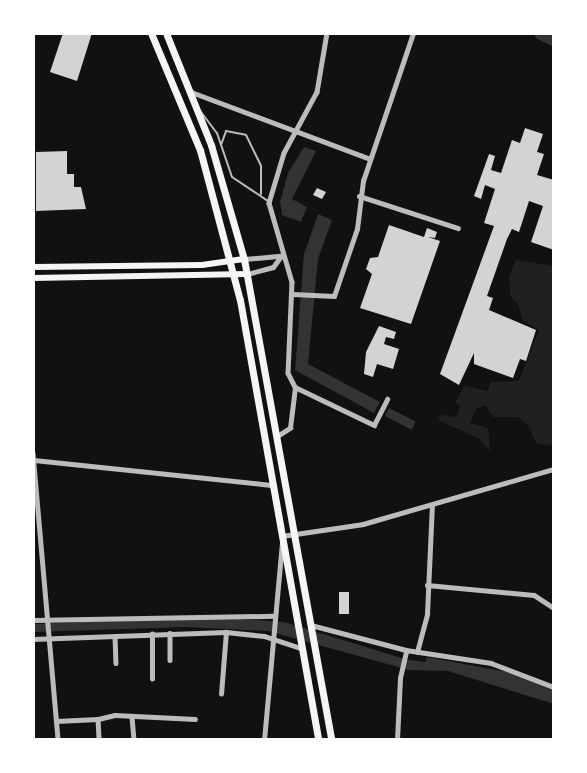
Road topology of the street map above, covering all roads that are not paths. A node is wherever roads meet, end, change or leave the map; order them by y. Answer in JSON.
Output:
{"nodes":[{"id":1,"x":166,"y":33,"type":"edge"},
{"id":2,"x":327,"y":33,"type":"edge"},
{"id":3,"x":413,"y":33,"type":"edge"},
{"id":4,"x":151,"y":34,"type":"edge"},
{"id":5,"x":191,"y":92,"type":"junction"},
{"id":6,"x":197,"y":109,"type":"junction"},
{"id":7,"x":294,"y":132,"type":"junction"},
{"id":8,"x":221,"y":146,"type":"junction"},
{"id":9,"x":370,"y":159,"type":"junction"},
{"id":10,"x":261,"y":194,"type":"junction"},
{"id":11,"x":359,"y":196,"type":"junction"},
{"id":12,"x":269,"y":203,"type":"junction"},
{"id":13,"x":457,"y":228,"type":"dead end"},
{"id":14,"x":281,"y":256,"type":"junction"},
{"id":15,"x":244,"y":259,"type":"junction"},
{"id":16,"x":229,"y":262,"type":"junction"},
{"id":17,"x":33,"y":267,"type":"edge"},
{"id":18,"x":247,"y":274,"type":"junction"},
{"id":19,"x":233,"y":275,"type":"junction"},
{"id":20,"x":33,"y":278,"type":"edge"},
{"id":21,"x":295,"y":295,"type":"junction"},
{"id":22,"x":295,"y":387,"type":"junction"},
{"id":23,"x":387,"y":399,"type":"dead end"},
{"id":24,"x":276,"y":437,"type":"junction"},
{"id":25,"x":33,"y":453,"type":"edge"},
{"id":26,"x":34,"y":460,"type":"edge"},
{"id":27,"x":554,"y":469,"type":"edge"},
{"id":28,"x":271,"y":485,"type":"junction"},
{"id":29,"x":432,"y":505,"type":"junction"},
{"id":30,"x":294,"y":535,"type":"junction"},
{"id":31,"x":282,"y":536,"type":"junction"},
{"id":32,"x":427,"y":585,"type":"junction"},
{"id":33,"x":554,"y":608,"type":"edge"},
{"id":34,"x":273,"y":617,"type":"junction"},
{"id":35,"x":33,"y":620,"type":"edge"},
{"id":36,"x":48,"y":621,"type":"junction"},
{"id":37,"x":311,"y":626,"type":"junction"},
{"id":38,"x":226,"y":632,"type":"junction"},
{"id":39,"x":170,"y":633,"type":"junction"},
{"id":40,"x":152,"y":634,"type":"junction"},
{"id":41,"x":115,"y":635,"type":"junction"},
{"id":42,"x":272,"y":636,"type":"junction"},
{"id":43,"x":49,"y":637,"type":"junction"},
{"id":44,"x":33,"y":639,"type":"edge"},
{"id":45,"x":302,"y":646,"type":"junction"},
{"id":46,"x":417,"y":652,"type":"junction"},
{"id":47,"x":405,"y":653,"type":"junction"},
{"id":48,"x":170,"y":660,"type":"dead end"},
{"id":49,"x":116,"y":663,"type":"dead end"},
{"id":50,"x":152,"y":679,"type":"dead end"},
{"id":51,"x":554,"y":687,"type":"edge"},
{"id":52,"x":221,"y":694,"type":"dead end"},
{"id":53,"x":132,"y":717,"type":"junction"},
{"id":54,"x":98,"y":719,"type":"junction"},
{"id":55,"x":195,"y":719,"type":"dead end"},
{"id":56,"x":57,"y":721,"type":"junction"},
{"id":57,"x":58,"y":740,"type":"edge"},
{"id":58,"x":99,"y":740,"type":"edge"},
{"id":59,"x":134,"y":740,"type":"edge"},
{"id":60,"x":264,"y":740,"type":"edge"},
{"id":61,"x":318,"y":740,"type":"edge"},
{"id":62,"x":331,"y":740,"type":"edge"},
{"id":63,"x":397,"y":740,"type":"edge"}],
"edges":[{"from":1,"to":5,"type":"highway"},
{"from":2,"to":7,"type":"street"},
{"from":3,"to":9,"type":"street"},
{"from":4,"to":16,"type":"highway"},
{"from":5,"to":6,"type":"highway"},
{"from":5,"to":7,"type":"street"},
{"from":6,"to":8,"type":"lane"},
{"from":6,"to":15,"type":"highway"},
{"from":7,"to":9,"type":"street"},
{"from":7,"to":12,"type":"street"},
{"from":8,"to":10,"type":"lane"},
{"from":8,"to":10,"type":"lane"},
{"from":9,"to":11,"type":"street"},
{"from":10,"to":12,"type":"lane"},
{"from":11,"to":13,"type":"street"},
{"from":11,"to":21,"type":"street"},
{"from":12,"to":14,"type":"street"},
{"from":14,"to":15,"type":"street"},
{"from":14,"to":18,"type":"street"},
{"from":14,"to":21,"type":"street"},
{"from":15,"to":16,"type":"main road"},
{"from":15,"to":18,"type":"highway"},
{"from":16,"to":17,"type":"main road"},
{"from":16,"to":19,"type":"highway"},
{"from":18,"to":19,"type":"main road"},
{"from":18,"to":24,"type":"highway"},
{"from":19,"to":20,"type":"main road"},
{"from":19,"to":28,"type":"highway"},
{"from":21,"to":22,"type":"street"},
{"from":22,"to":23,"type":"street"},
{"from":22,"to":24,"type":"street"},
{"from":24,"to":30,"type":"highway"},
{"from":25,"to":26,"type":"street"},
{"from":26,"to":28,"type":"street"},
{"from":26,"to":36,"type":"street"},
{"from":27,"to":29,"type":"street"},
{"from":28,"to":31,"type":"highway"},
{"from":29,"to":30,"type":"street"},
{"from":29,"to":32,"type":"street"},
{"from":30,"to":31,"type":"street"},
{"from":30,"to":37,"type":"highway"},
{"from":31,"to":34,"type":"street"},
{"from":31,"to":45,"type":"highway"},
{"from":32,"to":33,"type":"street"},
{"from":32,"to":46,"type":"street"},
{"from":34,"to":36,"type":"street"},
{"from":34,"to":42,"type":"street"},
{"from":35,"to":36,"type":"street"},
{"from":36,"to":43,"type":"street"},
{"from":37,"to":47,"type":"street"},
{"from":37,"to":62,"type":"highway"},
{"from":38,"to":39,"type":"street"},
{"from":38,"to":42,"type":"street"},
{"from":38,"to":52,"type":"street"},
{"from":39,"to":40,"type":"street"},
{"from":39,"to":48,"type":"street"},
{"from":40,"to":41,"type":"street"},
{"from":40,"to":50,"type":"street"},
{"from":41,"to":43,"type":"street"},
{"from":41,"to":49,"type":"street"},
{"from":42,"to":45,"type":"street"},
{"from":42,"to":60,"type":"street"},
{"from":43,"to":44,"type":"street"},
{"from":43,"to":56,"type":"street"},
{"from":45,"to":61,"type":"highway"},
{"from":46,"to":47,"type":"street"},
{"from":46,"to":51,"type":"street"},
{"from":47,"to":63,"type":"street"},
{"from":53,"to":54,"type":"street"},
{"from":53,"to":55,"type":"street"},
{"from":53,"to":59,"type":"street"},
{"from":54,"to":56,"type":"street"},
{"from":54,"to":58,"type":"street"},
{"from":56,"to":57,"type":"street"}]}
